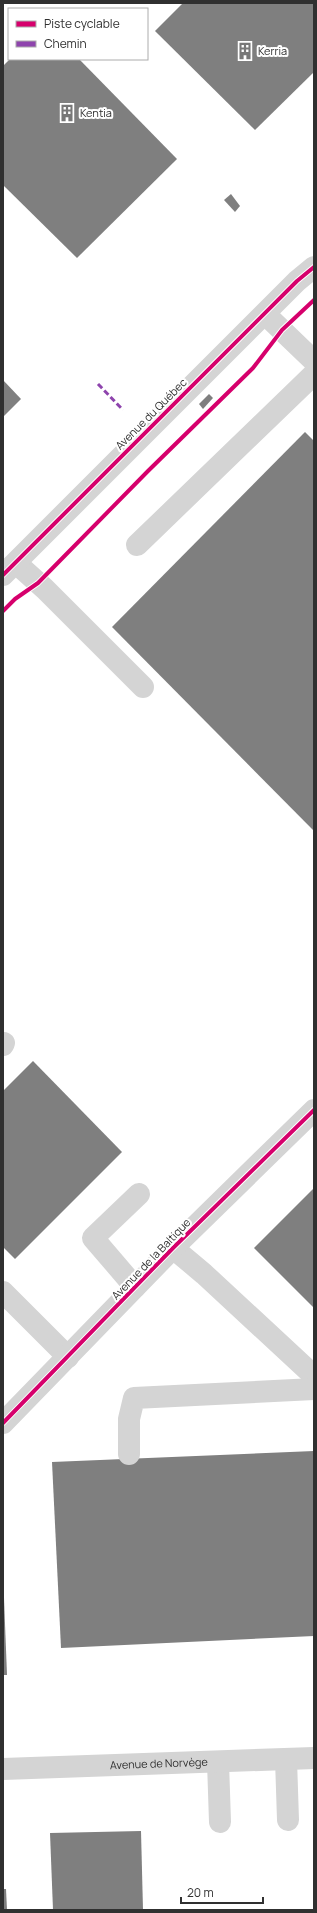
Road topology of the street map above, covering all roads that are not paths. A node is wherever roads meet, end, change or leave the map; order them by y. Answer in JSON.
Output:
{"nodes":[{"id":1,"x":314,"y":267,"type":"edge"},
{"id":2,"x":265,"y":314,"type":"junction"},
{"id":3,"x":314,"y":361,"type":"edge"},
{"id":4,"x":314,"y":374,"type":"edge"},
{"id":5,"x":137,"y":545,"type":"dead end"},
{"id":6,"x":9,"y":569,"type":"edge"},
{"id":7,"x":143,"y":687,"type":"dead end"},
{"id":8,"x":314,"y":1110,"type":"edge"},
{"id":9,"x":139,"y":1194,"type":"dead end"},
{"id":10,"x":173,"y":1248,"type":"junction"},
{"id":11,"x":135,"y":1287,"type":"junction"},
{"id":12,"x":3,"y":1292,"type":"edge"},
{"id":13,"x":68,"y":1357,"type":"junction"},
{"id":14,"x":314,"y":1376,"type":"edge"},
{"id":15,"x":314,"y":1389,"type":"edge"},
{"id":16,"x":3,"y":1422,"type":"edge"},
{"id":17,"x":129,"y":1454,"type":"dead end"},
{"id":18,"x":314,"y":1758,"type":"edge"},
{"id":19,"x":286,"y":1759,"type":"junction"},
{"id":20,"x":218,"y":1762,"type":"junction"},
{"id":21,"x":3,"y":1769,"type":"edge"},
{"id":22,"x":288,"y":1820,"type":"dead end"},
{"id":23,"x":220,"y":1822,"type":"dead end"}],
"edges":[{"from":1,"to":2,"type":"street","name":"Avenue du Québec"},
{"from":2,"to":3,"type":"street"},
{"from":2,"to":6,"type":"street","name":"Avenue du Québec"},
{"from":4,"to":5,"type":"street"},
{"from":6,"to":7,"type":"street"},
{"from":8,"to":10,"type":"street","name":"Avenue de la Baltique"},
{"from":9,"to":11,"type":"street"},
{"from":10,"to":11,"type":"street","name":"Avenue de la Baltique"},
{"from":10,"to":14,"type":"street"},
{"from":11,"to":13,"type":"street","name":"Avenue de la Baltique"},
{"from":12,"to":13,"type":"street"},
{"from":13,"to":16,"type":"street","name":"Avenue de la Baltique"},
{"from":15,"to":17,"type":"street"},
{"from":18,"to":19,"type":"street","name":"Avenue de Norvège"},
{"from":19,"to":20,"type":"street","name":"Avenue de Norvège"},
{"from":19,"to":22,"type":"street"},
{"from":20,"to":21,"type":"street","name":"Avenue de Norvège"},
{"from":20,"to":23,"type":"street"}]}
